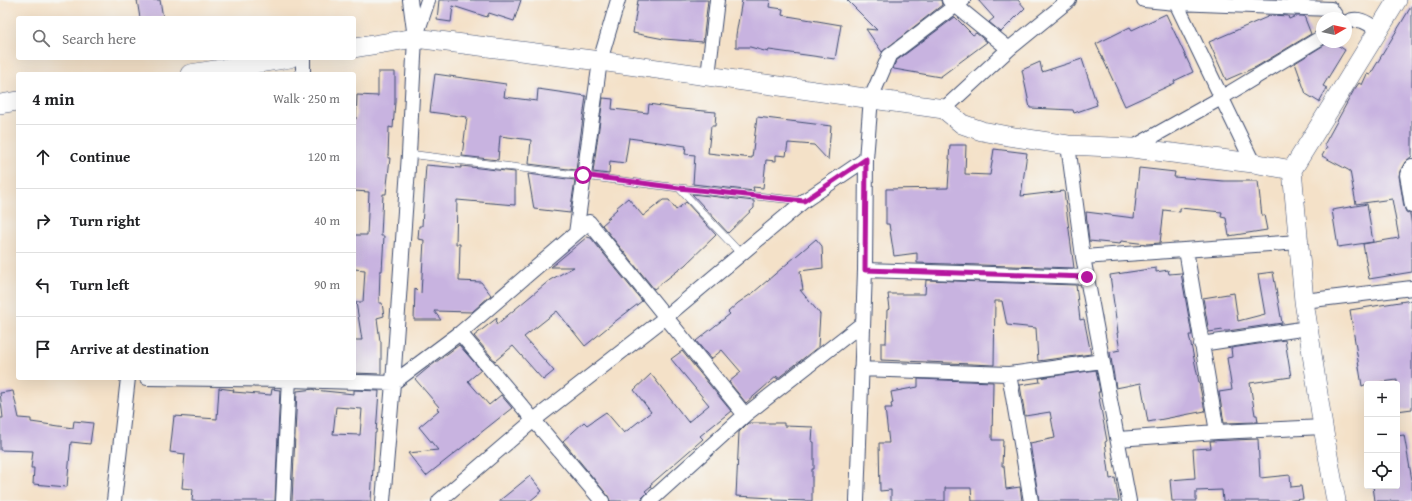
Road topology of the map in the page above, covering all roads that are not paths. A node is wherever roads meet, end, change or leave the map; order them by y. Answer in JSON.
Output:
{"nodes":[{"id":1,"x":410,"y":0,"type":"edge"},
{"id":2,"x":428,"y":0,"type":"edge"},
{"id":3,"x":618,"y":0,"type":"edge"},
{"id":4,"x":716,"y":0,"type":"edge"},
{"id":5,"x":1069,"y":0,"type":"edge"},
{"id":6,"x":1144,"y":0,"type":"edge"},
{"id":7,"x":1398,"y":0,"type":"edge"},
{"id":8,"x":956,"y":2,"type":"edge"},
{"id":9,"x":1176,"y":3,"type":"junction"},
{"id":10,"x":1333,"y":12,"type":"edge"},
{"id":11,"x":1352,"y":21,"type":"edge"},
{"id":12,"x":1379,"y":31,"type":"junction"},
{"id":13,"x":415,"y":38,"type":"junction"},
{"id":14,"x":1316,"y":41,"type":"edge"},
{"id":15,"x":356,"y":48,"type":"edge"},
{"id":16,"x":1009,"y":49,"type":"junction"},
{"id":17,"x":278,"y":60,"type":"edge"},
{"id":18,"x":303,"y":60,"type":"edge"},
{"id":19,"x":600,"y":61,"type":"junction"},
{"id":20,"x":202,"y":72,"type":"edge"},
{"id":21,"x":303,"y":72,"type":"edge"},
{"id":22,"x":708,"y":76,"type":"junction"},
{"id":23,"x":871,"y":98,"type":"junction"},
{"id":24,"x":1222,"y":98,"type":"junction"},
{"id":25,"x":16,"y":102,"type":"edge"},
{"id":26,"x":0,"y":104,"type":"edge"},
{"id":27,"x":944,"y":109,"type":"junction"},
{"id":28,"x":1068,"y":145,"type":"junction"},
{"id":29,"x":1132,"y":148,"type":"junction"},
{"id":30,"x":409,"y":154,"type":"junction"},
{"id":31,"x":866,"y":159,"type":"junction"},
{"id":32,"x":1253,"y":163,"type":"junction"},
{"id":33,"x":1412,"y":166,"type":"edge"},
{"id":34,"x":1292,"y":170,"type":"junction"},
{"id":35,"x":583,"y":175,"type":"junction"},
{"id":36,"x":679,"y":188,"type":"junction"},
{"id":37,"x":804,"y":201,"type":"junction"},
{"id":38,"x":1412,"y":206,"type":"edge"},
{"id":39,"x":576,"y":233,"type":"junction"},
{"id":40,"x":1299,"y":242,"type":"junction"},
{"id":41,"x":1186,"y":250,"type":"junction"},
{"id":42,"x":741,"y":254,"type":"junction"},
{"id":43,"x":1083,"y":257,"type":"junction"},
{"id":44,"x":865,"y":270,"type":"junction"},
{"id":45,"x":1087,"y":277,"type":"junction"},
{"id":46,"x":1412,"y":288,"type":"edge"},
{"id":47,"x":1304,"y":301,"type":"junction"},
{"id":48,"x":666,"y":317,"type":"junction"},
{"id":49,"x":863,"y":323,"type":"junction"},
{"id":50,"x":1308,"y":328,"type":"junction"},
{"id":51,"x":460,"y":333,"type":"junction"},
{"id":52,"x":1201,"y":344,"type":"junction"},
{"id":53,"x":1102,"y":361,"type":"junction"},
{"id":54,"x":861,"y":369,"type":"junction"},
{"id":55,"x":1009,"y":374,"type":"junction"},
{"id":56,"x":128,"y":380,"type":"edge"},
{"id":57,"x":289,"y":380,"type":"edge"},
{"id":58,"x":315,"y":380,"type":"edge"},
{"id":59,"x":393,"y":383,"type":"junction"},
{"id":60,"x":745,"y":415,"type":"junction"},
{"id":61,"x":534,"y":420,"type":"junction"},
{"id":62,"x":1323,"y":427,"type":"junction"},
{"id":63,"x":1217,"y":432,"type":"junction"},
{"id":64,"x":1118,"y":440,"type":"junction"},
{"id":65,"x":114,"y":501,"type":"edge"},
{"id":66,"x":283,"y":501,"type":"edge"},
{"id":67,"x":383,"y":501,"type":"edge"},
{"id":68,"x":439,"y":501,"type":"edge"},
{"id":69,"x":602,"y":501,"type":"edge"},
{"id":70,"x":650,"y":501,"type":"edge"},
{"id":71,"x":857,"y":501,"type":"edge"},
{"id":72,"x":1031,"y":501,"type":"edge"},
{"id":73,"x":1129,"y":501,"type":"edge"},
{"id":74,"x":1336,"y":501,"type":"edge"}],
"edges":[{"from":1,"to":13,"type":"street"},
{"from":2,"to":13,"type":"street"},
{"from":3,"to":19,"type":"street"},
{"from":4,"to":22,"type":"street"},
{"from":5,"to":16,"type":"street"},
{"from":6,"to":9,"type":"street"},
{"from":7,"to":12,"type":"street"},
{"from":8,"to":16,"type":"street"},
{"from":8,"to":23,"type":"street"},
{"from":9,"to":10,"type":"street"},
{"from":9,"to":24,"type":"street"},
{"from":11,"to":12,"type":"street"},
{"from":12,"to":34,"type":"street"},
{"from":13,"to":15,"type":"street"},
{"from":13,"to":19,"type":"street"},
{"from":13,"to":30,"type":"street"},
{"from":14,"to":24,"type":"street"},
{"from":16,"to":27,"type":"street"},
{"from":17,"to":20,"type":"street"},
{"from":18,"to":21,"type":"street"},
{"from":19,"to":22,"type":"street"},
{"from":19,"to":35,"type":"street"},
{"from":22,"to":23,"type":"street"},
{"from":23,"to":27,"type":"street"},
{"from":23,"to":31,"type":"street"},
{"from":24,"to":29,"type":"street"},
{"from":24,"to":32,"type":"street"},
{"from":25,"to":26,"type":"street"},
{"from":27,"to":28,"type":"street"},
{"from":28,"to":29,"type":"street"},
{"from":28,"to":43,"type":"street"},
{"from":29,"to":32,"type":"street"},
{"from":30,"to":35,"type":"lane"},
{"from":30,"to":59,"type":"street"},
{"from":31,"to":37,"type":"street"},
{"from":31,"to":44,"type":"street"},
{"from":32,"to":34,"type":"street"},
{"from":33,"to":38,"type":"street"},
{"from":34,"to":40,"type":"street"},
{"from":35,"to":36,"type":"lane"},
{"from":35,"to":39,"type":"street"},
{"from":36,"to":37,"type":"lane"},
{"from":36,"to":42,"type":"lane"},
{"from":37,"to":42,"type":"street"},
{"from":39,"to":48,"type":"street"},
{"from":39,"to":51,"type":"street"},
{"from":40,"to":41,"type":"street"},
{"from":40,"to":47,"type":"street"},
{"from":41,"to":43,"type":"street"},
{"from":41,"to":52,"type":"street"},
{"from":42,"to":48,"type":"street"},
{"from":43,"to":45,"type":"street"},
{"from":44,"to":45,"type":"street"},
{"from":44,"to":49,"type":"street"},
{"from":45,"to":53,"type":"street"},
{"from":46,"to":47,"type":"street"},
{"from":47,"to":50,"type":"street"},
{"from":48,"to":60,"type":"street"},
{"from":48,"to":61,"type":"street"},
{"from":49,"to":54,"type":"street"},
{"from":49,"to":60,"type":"street"},
{"from":50,"to":52,"type":"street"},
{"from":50,"to":62,"type":"street"},
{"from":51,"to":59,"type":"street"},
{"from":51,"to":61,"type":"street"},
{"from":52,"to":63,"type":"street"},
{"from":53,"to":55,"type":"street"},
{"from":53,"to":64,"type":"street"},
{"from":54,"to":55,"type":"street"},
{"from":54,"to":71,"type":"street"},
{"from":55,"to":72,"type":"street"},
{"from":56,"to":65,"type":"street"},
{"from":57,"to":66,"type":"street"},
{"from":58,"to":59,"type":"street"},
{"from":59,"to":67,"type":"street"},
{"from":60,"to":70,"type":"street"},
{"from":61,"to":68,"type":"street"},
{"from":61,"to":69,"type":"street"},
{"from":62,"to":63,"type":"street"},
{"from":62,"to":74,"type":"street"},
{"from":63,"to":64,"type":"street"},
{"from":64,"to":73,"type":"street"}]}
